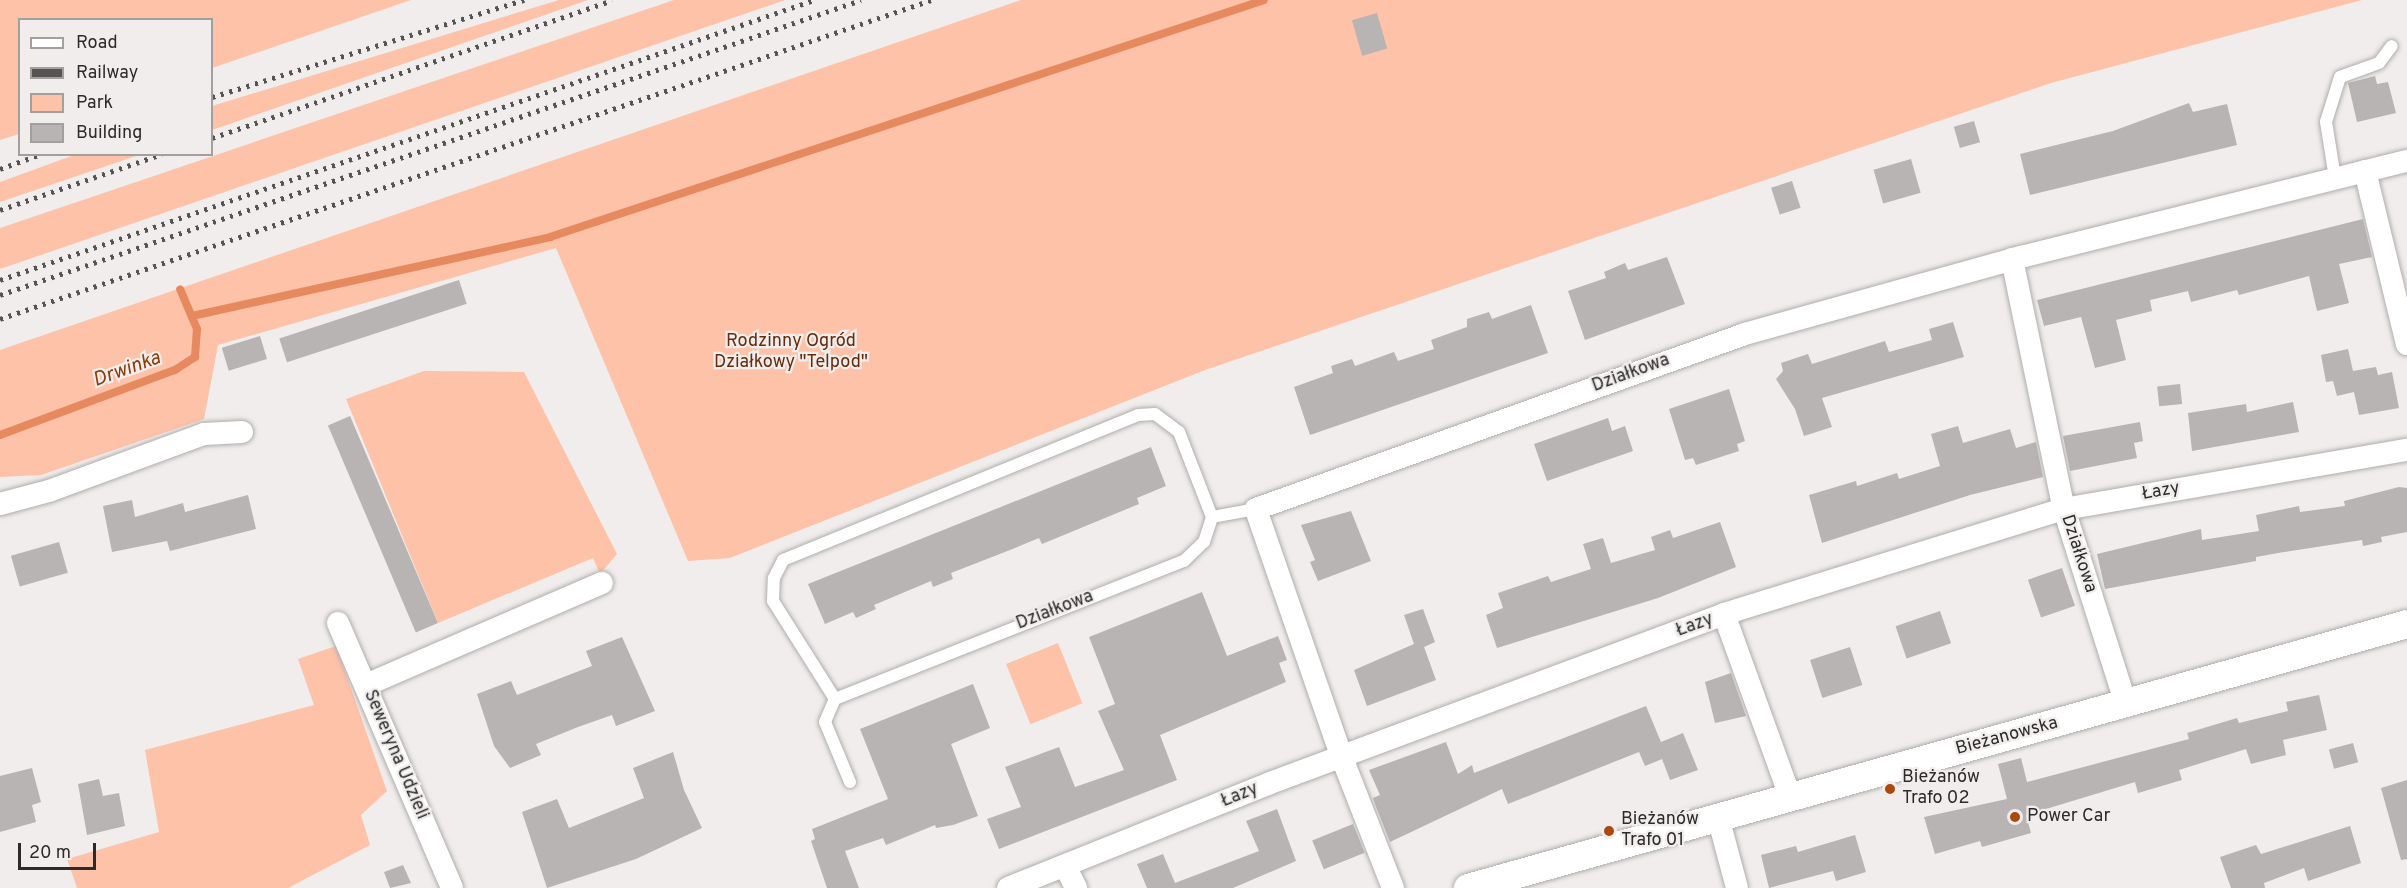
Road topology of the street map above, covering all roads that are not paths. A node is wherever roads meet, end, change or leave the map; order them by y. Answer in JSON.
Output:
{"nodes":[{"id":1,"x":2392,"y":46,"type":"dead end"},
{"id":2,"x":2407,"y":161,"type":"edge"},
{"id":3,"x":2365,"y":171,"type":"junction"},
{"id":4,"x":2335,"y":178,"type":"junction"},
{"id":5,"x":2013,"y":259,"type":"junction"},
{"id":6,"x":2407,"y":344,"type":"edge"},
{"id":7,"x":243,"y":432,"type":"dead end"},
{"id":8,"x":2407,"y":450,"type":"edge"},
{"id":9,"x":0,"y":504,"type":"edge"},
{"id":10,"x":1256,"y":509,"type":"junction"},
{"id":11,"x":2064,"y":509,"type":"junction"},
{"id":12,"x":1212,"y":517,"type":"junction"},
{"id":13,"x":602,"y":583,"type":"dead end"},
{"id":14,"x":1724,"y":614,"type":"junction"},
{"id":15,"x":338,"y":623,"type":"dead end"},
{"id":16,"x":2407,"y":624,"type":"edge"},
{"id":17,"x":366,"y":685,"type":"junction"},
{"id":18,"x":834,"y":699,"type":"junction"},
{"id":19,"x":2126,"y":705,"type":"junction"},
{"id":20,"x":1342,"y":758,"type":"junction"},
{"id":21,"x":850,"y":783,"type":"dead end"},
{"id":22,"x":1790,"y":796,"type":"junction"},
{"id":23,"x":1718,"y":818,"type":"junction"},
{"id":24,"x":1065,"y":866,"type":"junction"},
{"id":25,"x":452,"y":888,"type":"edge"},
{"id":26,"x":1008,"y":888,"type":"edge"},
{"id":27,"x":1076,"y":888,"type":"edge"},
{"id":28,"x":1394,"y":888,"type":"edge"},
{"id":29,"x":1468,"y":888,"type":"edge"},
{"id":30,"x":1737,"y":888,"type":"edge"}],
"edges":[{"from":1,"to":4,"type":"lane"},
{"from":2,"to":3,"type":"street","name":"Działkowa"},
{"from":3,"to":4,"type":"street","name":"Działkowa"},
{"from":3,"to":6,"type":"street"},
{"from":4,"to":5,"type":"street","name":"Działkowa"},
{"from":5,"to":10,"type":"street","name":"Działkowa"},
{"from":5,"to":11,"type":"street","name":"Działkowa"},
{"from":7,"to":9,"type":"street"},
{"from":8,"to":11,"type":"street","name":"Łazy"},
{"from":10,"to":12,"type":"lane","name":"Działkowa"},
{"from":10,"to":20,"type":"street"},
{"from":11,"to":14,"type":"street","name":"Łazy"},
{"from":11,"to":19,"type":"street","name":"Działkowa"},
{"from":12,"to":18,"type":"lane","name":"Działkowa"},
{"from":12,"to":18,"type":"lane"},
{"from":13,"to":17,"type":"street"},
{"from":14,"to":20,"type":"street","name":"Łazy"},
{"from":14,"to":22,"type":"street"},
{"from":15,"to":17,"type":"street","name":"Seweryna Udzieli"},
{"from":16,"to":19,"type":"street","name":"Bieżanowska"},
{"from":17,"to":25,"type":"street","name":"Seweryna Udzieli"},
{"from":18,"to":21,"type":"lane"},
{"from":19,"to":22,"type":"street","name":"Bieżanowska"},
{"from":20,"to":24,"type":"street","name":"Łazy"},
{"from":20,"to":28,"type":"street"},
{"from":22,"to":23,"type":"street","name":"Bieżanowska"},
{"from":23,"to":29,"type":"street","name":"Bieżanowska"},
{"from":23,"to":30,"type":"street"},
{"from":24,"to":26,"type":"street","name":"Łazy"},
{"from":24,"to":27,"type":"street"}]}
